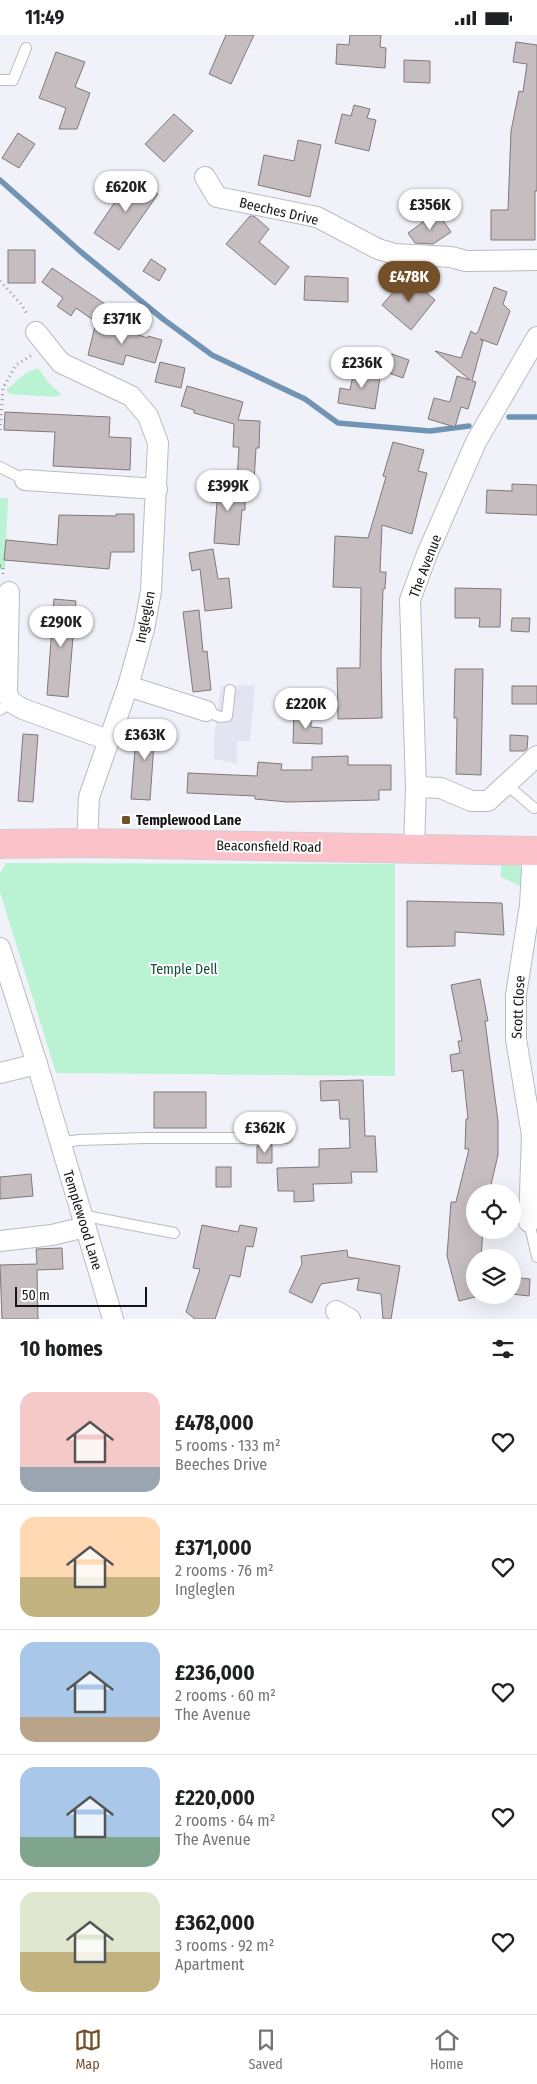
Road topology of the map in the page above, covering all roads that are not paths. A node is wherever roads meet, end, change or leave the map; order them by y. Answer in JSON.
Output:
{"nodes":[{"id":1,"x":26,"y":48,"type":"dead end"},
{"id":2,"x":0,"y":80,"type":"edge"},
{"id":3,"x":205,"y":177,"type":"dead end"},
{"id":4,"x":537,"y":260,"type":"edge"},
{"id":5,"x":537,"y":337,"type":"edge"},
{"id":6,"x":42,"y":339,"type":"road end"},
{"id":7,"x":0,"y":467,"type":"edge"},
{"id":8,"x":25,"y":480,"type":"joint"},
{"id":9,"x":157,"y":489,"type":"junction"},
{"id":10,"x":9,"y":592,"type":"dead end"},
{"id":11,"x":128,"y":686,"type":"junction"},
{"id":12,"x":230,"y":690,"type":"dead end"},
{"id":13,"x":6,"y":706,"type":"edge"},
{"id":14,"x":206,"y":711,"type":"joint"},
{"id":15,"x":108,"y":740,"type":"junction"},
{"id":16,"x":537,"y":756,"type":"edge"},
{"id":17,"x":506,"y":784,"type":"junction"},
{"id":18,"x":416,"y":787,"type":"junction"},
{"id":19,"x":534,"y":809,"type":"dead end"},
{"id":20,"x":87,"y":843,"type":"junction"},
{"id":21,"x":0,"y":844,"type":"edge"},
{"id":22,"x":414,"y":848,"type":"junction"},
{"id":23,"x":535,"y":851,"type":"edge"},
{"id":24,"x":1,"y":954,"type":"edge"},
{"id":25,"x":37,"y":1064,"type":"junction"},
{"id":26,"x":0,"y":1073,"type":"edge"},
{"id":27,"x":287,"y":1138,"type":"dead end"},
{"id":28,"x":59,"y":1143,"type":"junction"},
{"id":29,"x":83,"y":1221,"type":"junction"},
{"id":30,"x":529,"y":1222,"type":"joint"},
{"id":31,"x":174,"y":1233,"type":"dead end"},
{"id":32,"x":0,"y":1241,"type":"edge"},
{"id":33,"x":537,"y":1257,"type":"edge"},
{"id":34,"x":113,"y":1319,"type":"edge"}],
"edges":[{"from":1,"to":2,"type":"lane"},
{"from":3,"to":4,"type":"street","name":"Beeches Drive"},
{"from":5,"to":18,"type":"street","name":"The Avenue"},
{"from":6,"to":9,"type":"street","name":"Ingleglen"},
{"from":7,"to":8,"type":"lane"},
{"from":8,"to":9,"type":"street"},
{"from":9,"to":11,"type":"street","name":"Ingleglen"},
{"from":10,"to":13,"type":"street"},
{"from":11,"to":14,"type":"street"},
{"from":11,"to":15,"type":"street","name":"Ingleglen"},
{"from":12,"to":14,"type":"lane"},
{"from":13,"to":15,"type":"street"},
{"from":15,"to":20,"type":"street","name":"Ingleglen"},
{"from":16,"to":17,"type":"street"},
{"from":17,"to":18,"type":"street"},
{"from":17,"to":19,"type":"lane"},
{"from":18,"to":22,"type":"street","name":"The Avenue"},
{"from":20,"to":21,"type":"main road","name":"Beaconsfield Road"},
{"from":20,"to":22,"type":"main road","name":"Beaconsfield Road"},
{"from":22,"to":23,"type":"main road","name":"Beaconsfield Road"},
{"from":23,"to":30,"type":"street","name":"Scott Close"},
{"from":24,"to":25,"type":"street","name":"Templewood Lane"},
{"from":25,"to":26,"type":"street"},
{"from":25,"to":28,"type":"street","name":"Templewood Lane"},
{"from":27,"to":28,"type":"lane"},
{"from":28,"to":29,"type":"street","name":"Templewood Lane"},
{"from":29,"to":31,"type":"lane"},
{"from":29,"to":32,"type":"street"},
{"from":29,"to":34,"type":"street","name":"Templewood Lane"},
{"from":30,"to":33,"type":"lane"}]}
